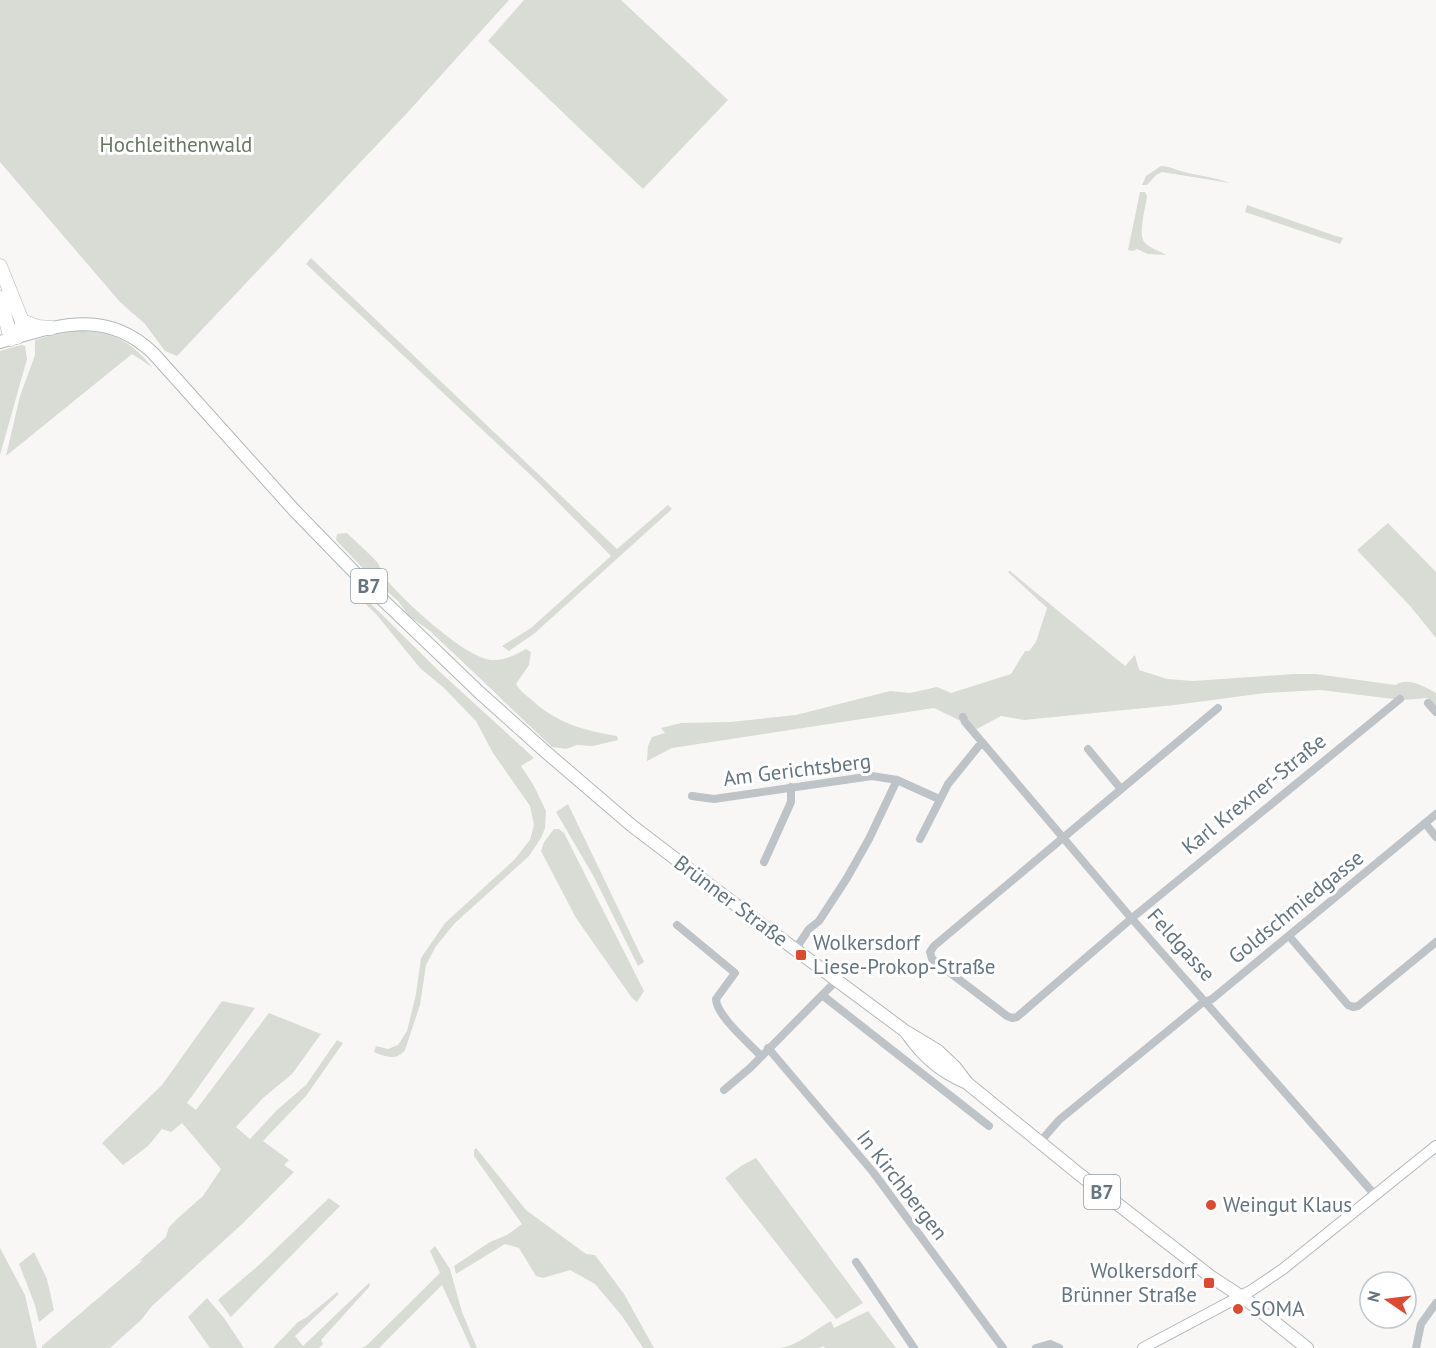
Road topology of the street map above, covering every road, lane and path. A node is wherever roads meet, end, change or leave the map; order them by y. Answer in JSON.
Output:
{"nodes":[{"id":1,"x":0,"y":266,"type":"edge"},
{"id":2,"x":0,"y":298,"type":"edge"},
{"id":3,"x":22,"y":321,"type":"junction"},
{"id":4,"x":51,"y":328,"type":"junction"},
{"id":5,"x":9,"y":340,"type":"edge"},
{"id":6,"x":1400,"y":699,"type":"dead end"},
{"id":7,"x":1428,"y":703,"type":"dead end"},
{"id":8,"x":1218,"y":708,"type":"dead end"},
{"id":9,"x":1436,"y":712,"type":"edge"},
{"id":10,"x":963,"y":717,"type":"dead end"},
{"id":11,"x":982,"y":742,"type":"junction"},
{"id":12,"x":1088,"y":749,"type":"dead end"},
{"id":13,"x":897,"y":780,"type":"junction"},
{"id":14,"x":791,"y":787,"type":"junction"},
{"id":15,"x":1121,"y":789,"type":"junction"},
{"id":16,"x":692,"y":796,"type":"dead end"},
{"id":17,"x":939,"y":799,"type":"junction"},
{"id":18,"x":1436,"y":814,"type":"edge"},
{"id":19,"x":1425,"y":824,"type":"junction"},
{"id":20,"x":1063,"y":837,"type":"junction"},
{"id":21,"x":1436,"y":837,"type":"edge"},
{"id":22,"x":920,"y":839,"type":"dead end"},
{"id":23,"x":764,"y":862,"type":"dead end"},
{"id":24,"x":1132,"y":918,"type":"junction"},
{"id":25,"x":677,"y":925,"type":"dead end"},
{"id":26,"x":1289,"y":936,"type":"junction"},
{"id":27,"x":1436,"y":942,"type":"edge"},
{"id":28,"x":795,"y":950,"type":"junction"},
{"id":29,"x":836,"y":981,"type":"junction"},
{"id":30,"x":822,"y":995,"type":"junction"},
{"id":31,"x":1206,"y":1001,"type":"junction"},
{"id":32,"x":768,"y":1048,"type":"junction"},
{"id":33,"x":760,"y":1055,"type":"junction"},
{"id":34,"x":724,"y":1090,"type":"dead end"},
{"id":35,"x":989,"y":1126,"type":"dead end"},
{"id":36,"x":1040,"y":1142,"type":"junction"},
{"id":37,"x":1436,"y":1146,"type":"edge"},
{"id":38,"x":1375,"y":1195,"type":"junction"},
{"id":39,"x":855,"y":1262,"type":"dead end"},
{"id":40,"x":1240,"y":1296,"type":"junction"},
{"id":41,"x":1436,"y":1304,"type":"edge"},
{"id":42,"x":914,"y":1348,"type":"edge"},
{"id":43,"x":1003,"y":1348,"type":"edge"},
{"id":44,"x":1036,"y":1348,"type":"edge"},
{"id":45,"x":1059,"y":1348,"type":"edge"},
{"id":46,"x":1143,"y":1348,"type":"edge"},
{"id":47,"x":1307,"y":1348,"type":"edge"},
{"id":48,"x":1416,"y":1348,"type":"edge"}],
"edges":[{"from":1,"to":3,"type":"highway"},
{"from":2,"to":5,"type":"highway"},
{"from":3,"to":4,"type":"highway"},
{"from":3,"to":5,"type":"highway"},
{"from":4,"to":5,"type":"main road","number":"B7"},
{"from":4,"to":28,"type":"main road","name":"Brünner Straße","number":"B7"},
{"from":6,"to":24,"type":"street","name":"Karl Krexner-Straße"},
{"from":7,"to":9,"type":"street"},
{"from":8,"to":15,"type":"street"},
{"from":10,"to":11,"type":"street","name":"Feldgasse"},
{"from":11,"to":17,"type":"street"},
{"from":11,"to":20,"type":"street","name":"Feldgasse"},
{"from":12,"to":15,"type":"street"},
{"from":13,"to":14,"type":"street","name":"Am Gerichtsberg"},
{"from":13,"to":17,"type":"street","name":"Am Gerichtsberg"},
{"from":13,"to":28,"type":"street"},
{"from":14,"to":16,"type":"street","name":"Am Gerichtsberg"},
{"from":14,"to":23,"type":"street"},
{"from":15,"to":20,"type":"street"},
{"from":17,"to":22,"type":"street"},
{"from":18,"to":19,"type":"street","name":"Goldschmiedgasse"},
{"from":19,"to":21,"type":"street"},
{"from":19,"to":26,"type":"street","name":"Goldschmiedgasse"},
{"from":20,"to":24,"type":"street","name":"Feldgasse"},
{"from":20,"to":24,"type":"street","name":"Karl Krexner-Straße"},
{"from":24,"to":31,"type":"street","name":"Feldgasse"},
{"from":25,"to":33,"type":"street"},
{"from":26,"to":27,"type":"street"},
{"from":26,"to":31,"type":"street","name":"Goldschmiedgasse"},
{"from":28,"to":29,"type":"main road","name":"Brünner Straße","number":"B7"},
{"from":29,"to":30,"type":"street"},
{"from":29,"to":36,"type":"main road","name":"Brünner Straße","number":"B7"},
{"from":30,"to":32,"type":"street"},
{"from":30,"to":35,"type":"street"},
{"from":31,"to":36,"type":"street","name":"Goldschmiedgasse"},
{"from":31,"to":38,"type":"street","name":"Feldgasse"},
{"from":32,"to":33,"type":"street"},
{"from":32,"to":43,"type":"street","name":"In Kirchbergen"},
{"from":33,"to":34,"type":"street"},
{"from":36,"to":40,"type":"main road","name":"Brünner Straße","number":"B7"},
{"from":37,"to":38,"type":"street"},
{"from":38,"to":40,"type":"street"},
{"from":39,"to":42,"type":"street"},
{"from":40,"to":46,"type":"street"},
{"from":40,"to":47,"type":"main road","name":"Brünner Straße","number":"B7"},
{"from":41,"to":48,"type":"street"},
{"from":44,"to":45,"type":"street"}]}
